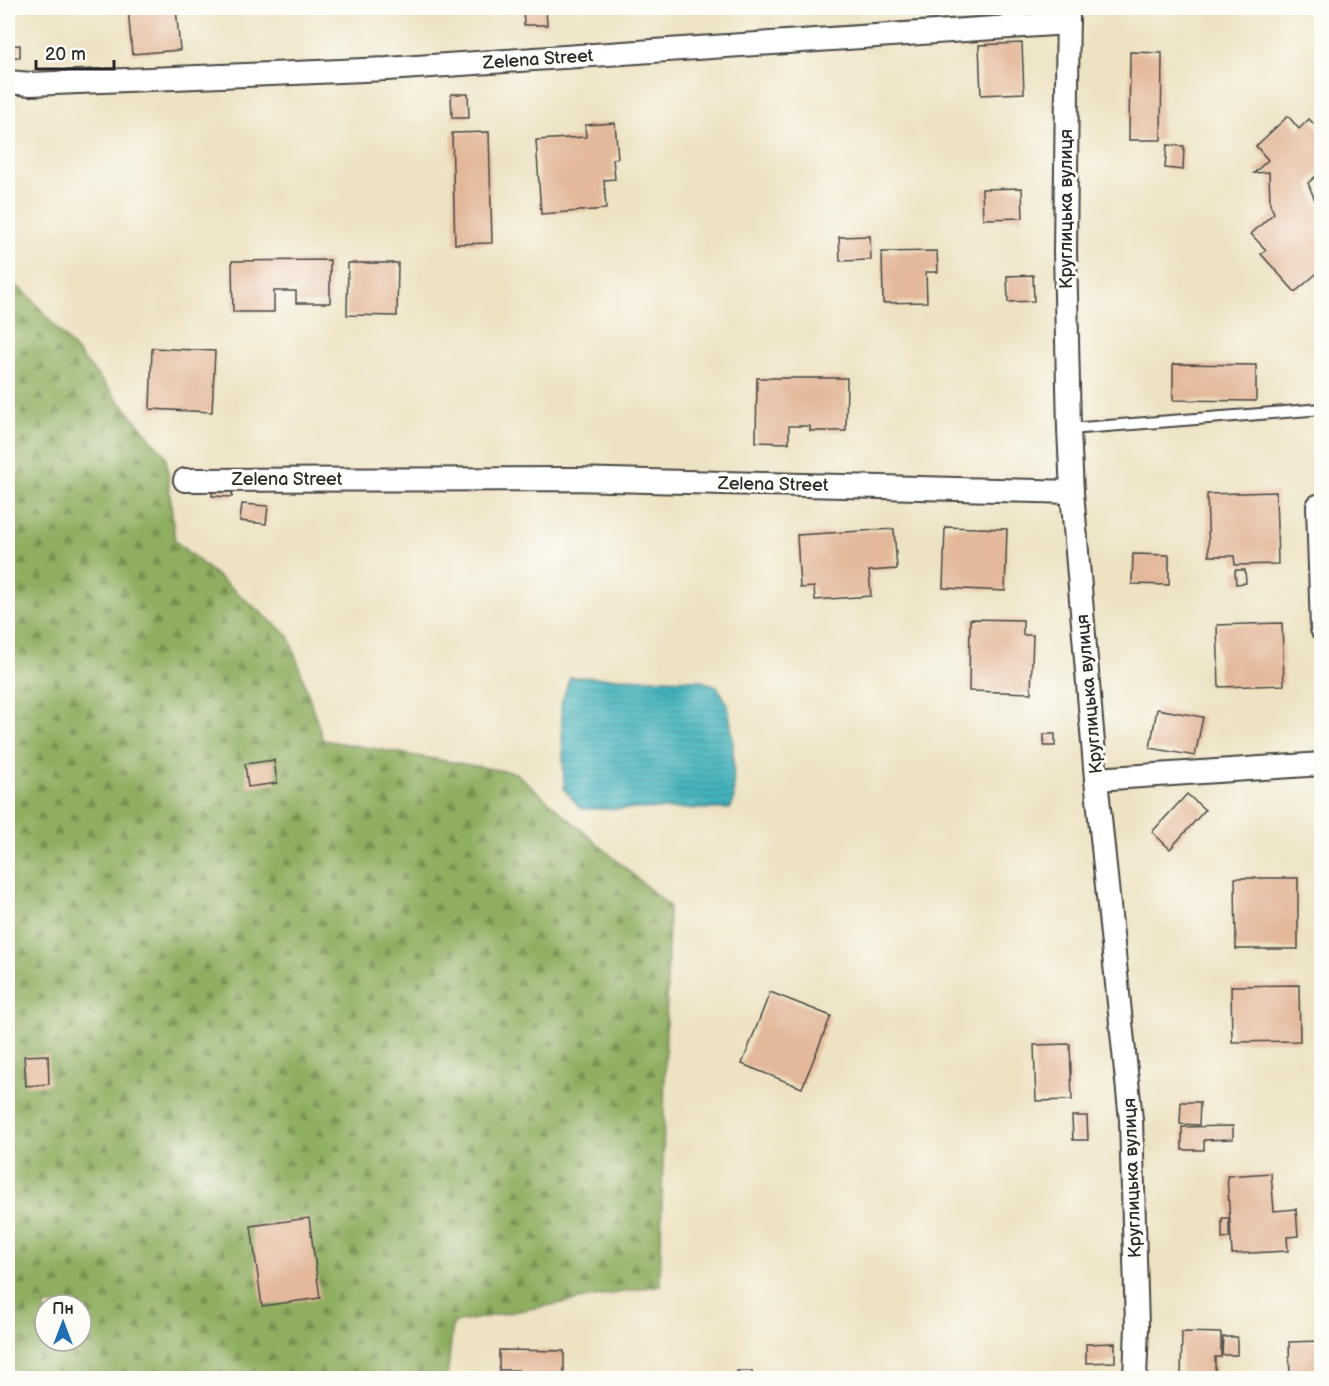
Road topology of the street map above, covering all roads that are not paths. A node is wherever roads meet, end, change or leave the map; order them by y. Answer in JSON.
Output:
{"nodes":[{"id":1,"x":1068,"y":15,"type":"edge"},
{"id":2,"x":8,"y":82,"type":"edge"},
{"id":3,"x":1322,"y":409,"type":"edge"},
{"id":4,"x":1069,"y":429,"type":"junction"},
{"id":5,"x":185,"y":480,"type":"dead end"},
{"id":6,"x":1072,"y":492,"type":"junction"},
{"id":7,"x":1318,"y":506,"type":"dead end"},
{"id":8,"x":1322,"y":629,"type":"edge"},
{"id":9,"x":1322,"y":764,"type":"edge"},
{"id":10,"x":1096,"y":779,"type":"junction"},
{"id":11,"x":1135,"y":1378,"type":"edge"}],
"edges":[{"from":1,"to":2,"type":"street","name":"Zelena Street"},
{"from":1,"to":4,"type":"street","name":"Круглицька вулиця"},
{"from":3,"to":4,"type":"lane"},
{"from":4,"to":6,"type":"street","name":"Круглицька вулиця"},
{"from":5,"to":6,"type":"street","name":"Zelena Street"},
{"from":6,"to":10,"type":"street","name":"Круглицька вулиця"},
{"from":7,"to":8,"type":"street"},
{"from":9,"to":10,"type":"street"},
{"from":10,"to":11,"type":"street","name":"Круглицька вулиця"}]}
